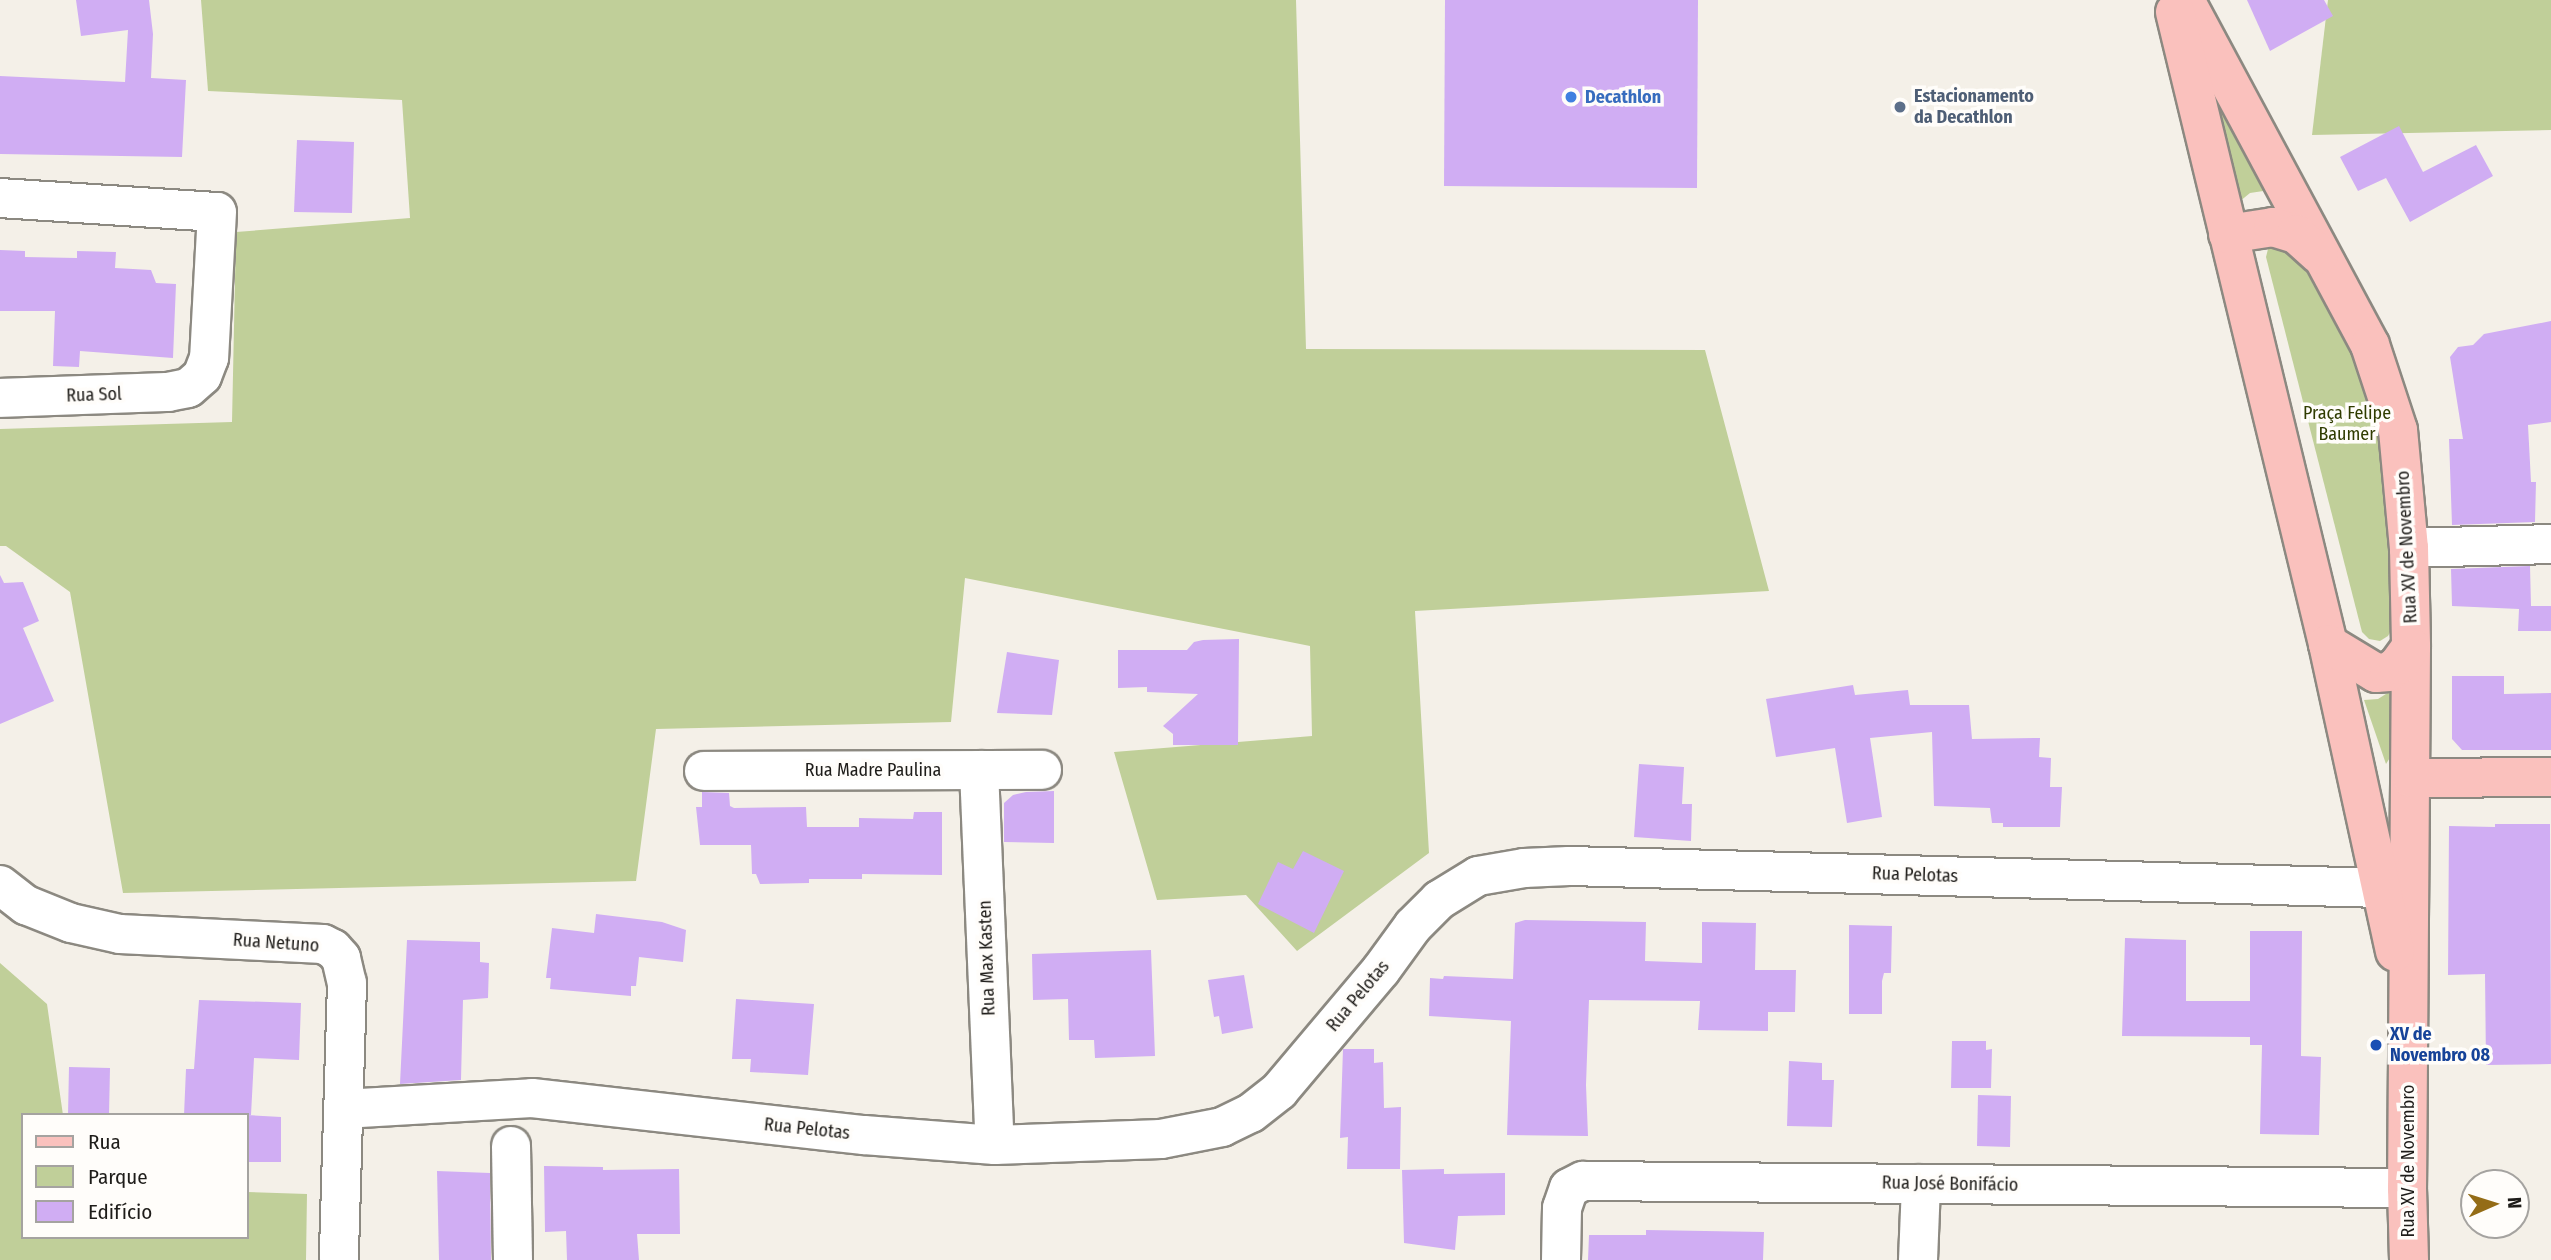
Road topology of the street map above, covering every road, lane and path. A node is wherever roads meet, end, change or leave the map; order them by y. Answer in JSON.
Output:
{"nodes":[{"id":1,"x":2172,"y":0,"type":"edge"},
{"id":2,"x":2185,"y":0,"type":"edge"},
{"id":3,"x":0,"y":198,"type":"edge"},
{"id":4,"x":2228,"y":234,"type":"junction"},
{"id":5,"x":2323,"y":259,"type":"junction"},
{"id":6,"x":0,"y":398,"type":"edge"},
{"id":7,"x":2551,"y":544,"type":"edge"},
{"id":8,"x":2409,"y":548,"type":"junction"},
{"id":9,"x":2328,"y":643,"type":"junction"},
{"id":10,"x":2411,"y":647,"type":"junction"},
{"id":11,"x":979,"y":770,"type":"junction"},
{"id":12,"x":1042,"y":770,"type":"dead end"},
{"id":13,"x":704,"y":771,"type":"dead end"},
{"id":14,"x":2551,"y":777,"type":"edge"},
{"id":15,"x":2412,"y":778,"type":"junction"},
{"id":16,"x":0,"y":885,"type":"edge"},
{"id":17,"x":2381,"y":888,"type":"junction"},
{"id":18,"x":2409,"y":1019,"type":"junction"},
{"id":19,"x":343,"y":1109,"type":"junction"},
{"id":20,"x":995,"y":1145,"type":"junction"},
{"id":21,"x":511,"y":1146,"type":"dead end"},
{"id":22,"x":1921,"y":1184,"type":"junction"},
{"id":23,"x":2407,"y":1188,"type":"junction"},
{"id":24,"x":339,"y":1260,"type":"edge"},
{"id":25,"x":513,"y":1260,"type":"edge"},
{"id":26,"x":1561,"y":1260,"type":"edge"},
{"id":27,"x":1919,"y":1260,"type":"edge"},
{"id":28,"x":2409,"y":1260,"type":"edge"}],
"edges":[{"from":1,"to":4,"type":"main road","name":"Rua XV de Novembro"},
{"from":2,"to":5,"type":"main road","name":"Rua XV de Novembro"},
{"from":3,"to":6,"type":"street","name":"Rua Sol"},
{"from":4,"to":5,"type":"main road"},
{"from":4,"to":9,"type":"main road","name":"Rua XV de Novembro"},
{"from":5,"to":8,"type":"main road","name":"Rua XV de Novembro"},
{"from":7,"to":8,"type":"street"},
{"from":8,"to":10,"type":"main road","name":"Rua XV de Novembro"},
{"from":9,"to":10,"type":"main road"},
{"from":9,"to":17,"type":"main road","name":"Rua XV de Novembro"},
{"from":10,"to":15,"type":"main road","name":"Rua XV de Novembro"},
{"from":11,"to":12,"type":"street","name":"Rua Madre Paulina"},
{"from":11,"to":13,"type":"street","name":"Rua Madre Paulina"},
{"from":11,"to":20,"type":"street","name":"Rua Max Kasten"},
{"from":14,"to":15,"type":"main road"},
{"from":15,"to":18,"type":"main road","name":"Rua XV de Novembro"},
{"from":16,"to":19,"type":"street","name":"Rua Netuno"},
{"from":17,"to":18,"type":"main road","name":"Rua XV de Novembro"},
{"from":17,"to":20,"type":"street","name":"Rua Pelotas"},
{"from":18,"to":23,"type":"main road","name":"Rua XV de Novembro"},
{"from":19,"to":20,"type":"street","name":"Rua Pelotas"},
{"from":19,"to":24,"type":"street","name":"Rua Netuno"},
{"from":21,"to":25,"type":"street"},
{"from":22,"to":23,"type":"street","name":"Rua José Bonifácio"},
{"from":22,"to":26,"type":"street","name":"Rua José Bonifácio"},
{"from":22,"to":27,"type":"street"},
{"from":23,"to":28,"type":"main road","name":"Rua XV de Novembro"}]}
